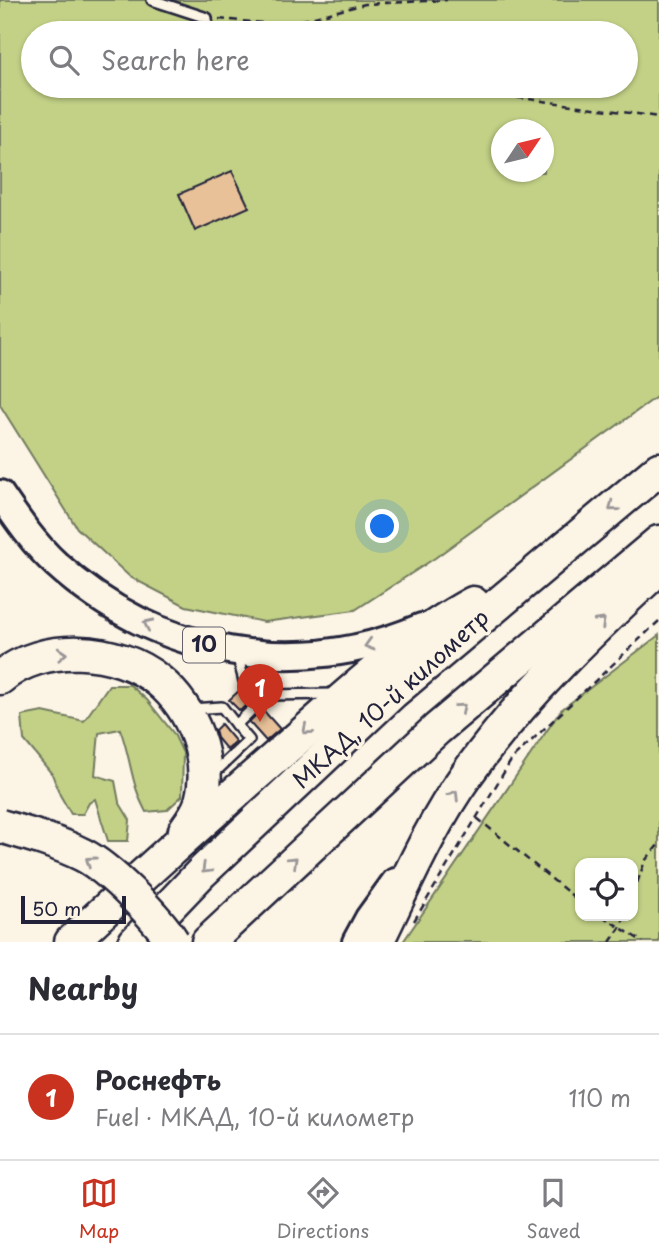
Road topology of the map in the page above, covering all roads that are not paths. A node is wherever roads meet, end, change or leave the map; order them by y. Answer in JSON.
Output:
{"nodes":[{"id":1,"x":152,"y":0,"type":"edge"},
{"id":2,"x":207,"y":21,"type":"edge"},
{"id":3,"x":659,"y":469,"type":"edge"},
{"id":4,"x":0,"y":494,"type":"edge"},
{"id":5,"x":659,"y":542,"type":"edge"},
{"id":6,"x":566,"y":545,"type":"junction"},
{"id":7,"x":659,"y":568,"type":"edge"},
{"id":8,"x":456,"y":612,"type":"junction"},
{"id":9,"x":236,"y":653,"type":"junction"},
{"id":10,"x":0,"y":678,"type":"edge"},
{"id":11,"x":349,"y":694,"type":"junction"},
{"id":12,"x":262,"y":699,"type":"junction"},
{"id":13,"x":183,"y":709,"type":"junction"},
{"id":14,"x":236,"y":725,"type":"junction"},
{"id":15,"x":203,"y":784,"type":"junction"},
{"id":16,"x":0,"y":826,"type":"edge"},
{"id":17,"x":430,"y":833,"type":"junction"},
{"id":18,"x":173,"y":846,"type":"junction"},
{"id":19,"x":255,"y":896,"type":"junction"},
{"id":20,"x":71,"y":942,"type":"edge"},
{"id":21,"x":135,"y":942,"type":"edge"},
{"id":22,"x":173,"y":942,"type":"edge"},
{"id":23,"x":208,"y":942,"type":"edge"},
{"id":24,"x":219,"y":942,"type":"edge"},
{"id":25,"x":356,"y":942,"type":"edge"},
{"id":26,"x":377,"y":942,"type":"edge"}],
"edges":[{"from":1,"to":2,"type":"lane"},
{"from":3,"to":6,"type":"highway","name":"МКАД, 10-й километр","one_way":true},
{"from":9,"to":4,"type":"main road","number":"10","one_way":true},
{"from":19,"to":5,"type":"highway","one_way":true},
{"from":6,"to":8,"type":"highway","number":"10"},
{"from":6,"to":21,"type":"highway","name":"МКАД, 10-й километр","one_way":true},
{"from":17,"to":7,"type":"highway","one_way":true},
{"from":8,"to":9,"type":"main road","number":"10","one_way":true},
{"from":8,"to":11,"type":"highway"},
{"from":9,"to":12,"type":"lane"},
{"from":10,"to":13,"type":"highway","one_way":true},
{"from":11,"to":12,"type":"lane"},
{"from":11,"to":18,"type":"highway","one_way":true},
{"from":12,"to":14,"type":"lane"},
{"from":13,"to":14,"type":"lane"},
{"from":13,"to":15,"type":"highway"},
{"from":14,"to":15,"type":"lane"},
{"from":15,"to":18,"type":"highway"},
{"from":22,"to":16,"type":"highway","one_way":true,"bridge":true},
{"from":17,"to":25,"type":"main road"},
{"from":17,"to":26,"type":"highway"},
{"from":18,"to":20,"type":"highway"},
{"from":19,"to":23,"type":"highway"},
{"from":19,"to":24,"type":"main road"}]}
